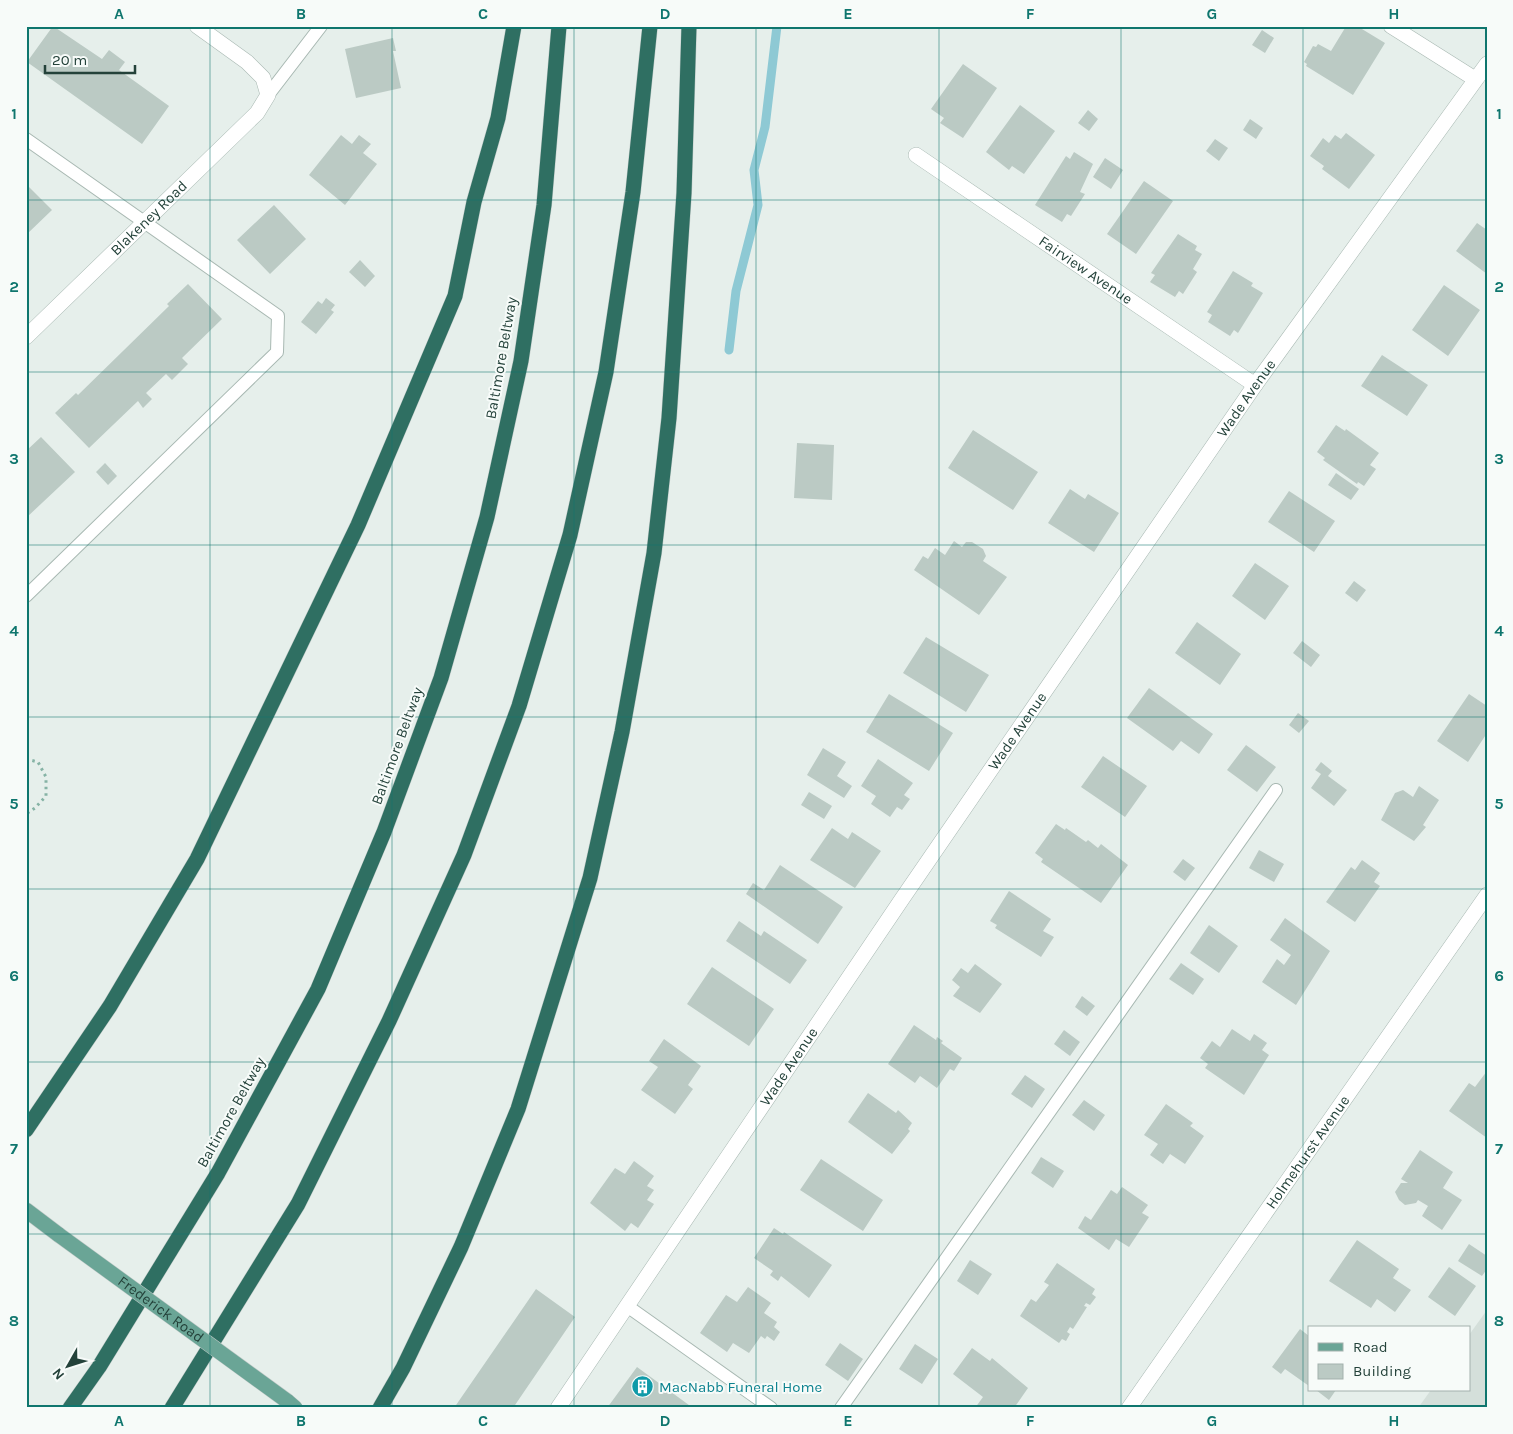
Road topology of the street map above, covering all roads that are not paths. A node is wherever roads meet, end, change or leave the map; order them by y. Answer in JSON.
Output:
{"nodes":[{"id":1,"x":197,"y":26,"type":"edge"},
{"id":2,"x":320,"y":26,"type":"edge"},
{"id":3,"x":514,"y":26,"type":"edge"},
{"id":4,"x":559,"y":26,"type":"edge"},
{"id":5,"x":650,"y":26,"type":"edge"},
{"id":6,"x":689,"y":26,"type":"edge"},
{"id":7,"x":1391,"y":26,"type":"edge"},
{"id":8,"x":1487,"y":64,"type":"edge"},
{"id":9,"x":1476,"y":78,"type":"junction"},
{"id":10,"x":268,"y":95,"type":"junction"},
{"id":11,"x":26,"y":138,"type":"edge"},
{"id":12,"x":916,"y":155,"type":"dead end"},
{"id":13,"x":146,"y":222,"type":"junction"},
{"id":14,"x":26,"y":337,"type":"edge"},
{"id":15,"x":1256,"y":385,"type":"junction"},
{"id":16,"x":26,"y":596,"type":"edge"},
{"id":17,"x":1276,"y":790,"type":"dead end"},
{"id":18,"x":1487,"y":896,"type":"edge"},
{"id":19,"x":26,"y":1130,"type":"edge"},
{"id":20,"x":26,"y":1210,"type":"edge"},
{"id":21,"x":627,"y":1306,"type":"junction"},
{"id":22,"x":291,"y":1405,"type":"edge"},
{"id":23,"x":70,"y":1408,"type":"edge"},
{"id":24,"x":172,"y":1408,"type":"edge"},
{"id":25,"x":380,"y":1408,"type":"edge"},
{"id":26,"x":558,"y":1408,"type":"edge"},
{"id":27,"x":771,"y":1408,"type":"edge"},
{"id":28,"x":841,"y":1408,"type":"edge"},
{"id":29,"x":1129,"y":1408,"type":"edge"}],
"edges":[{"from":1,"to":10,"type":"street"},
{"from":2,"to":10,"type":"lane"},
{"from":3,"to":19,"type":"highway"},
{"from":4,"to":23,"type":"highway","name":"Baltimore Beltway"},
{"from":5,"to":24,"type":"highway"},
{"from":6,"to":25,"type":"highway"},
{"from":7,"to":9,"type":"street"},
{"from":8,"to":9,"type":"street","name":"Wade Avenue"},
{"from":9,"to":15,"type":"street","name":"Wade Avenue"},
{"from":10,"to":13,"type":"street","name":"Blakeney Road"},
{"from":11,"to":13,"type":"lane"},
{"from":12,"to":15,"type":"street","name":"Fairview Avenue"},
{"from":13,"to":14,"type":"street","name":"Blakeney Road"},
{"from":13,"to":16,"type":"lane"},
{"from":15,"to":21,"type":"street","name":"Wade Avenue"},
{"from":17,"to":28,"type":"lane"},
{"from":18,"to":29,"type":"street","name":"Holmehurst Avenue"},
{"from":20,"to":22,"type":"main road","name":"Frederick Road","bridge":true},
{"from":21,"to":26,"type":"street","name":"Wade Avenue"},
{"from":21,"to":27,"type":"lane"}]}
